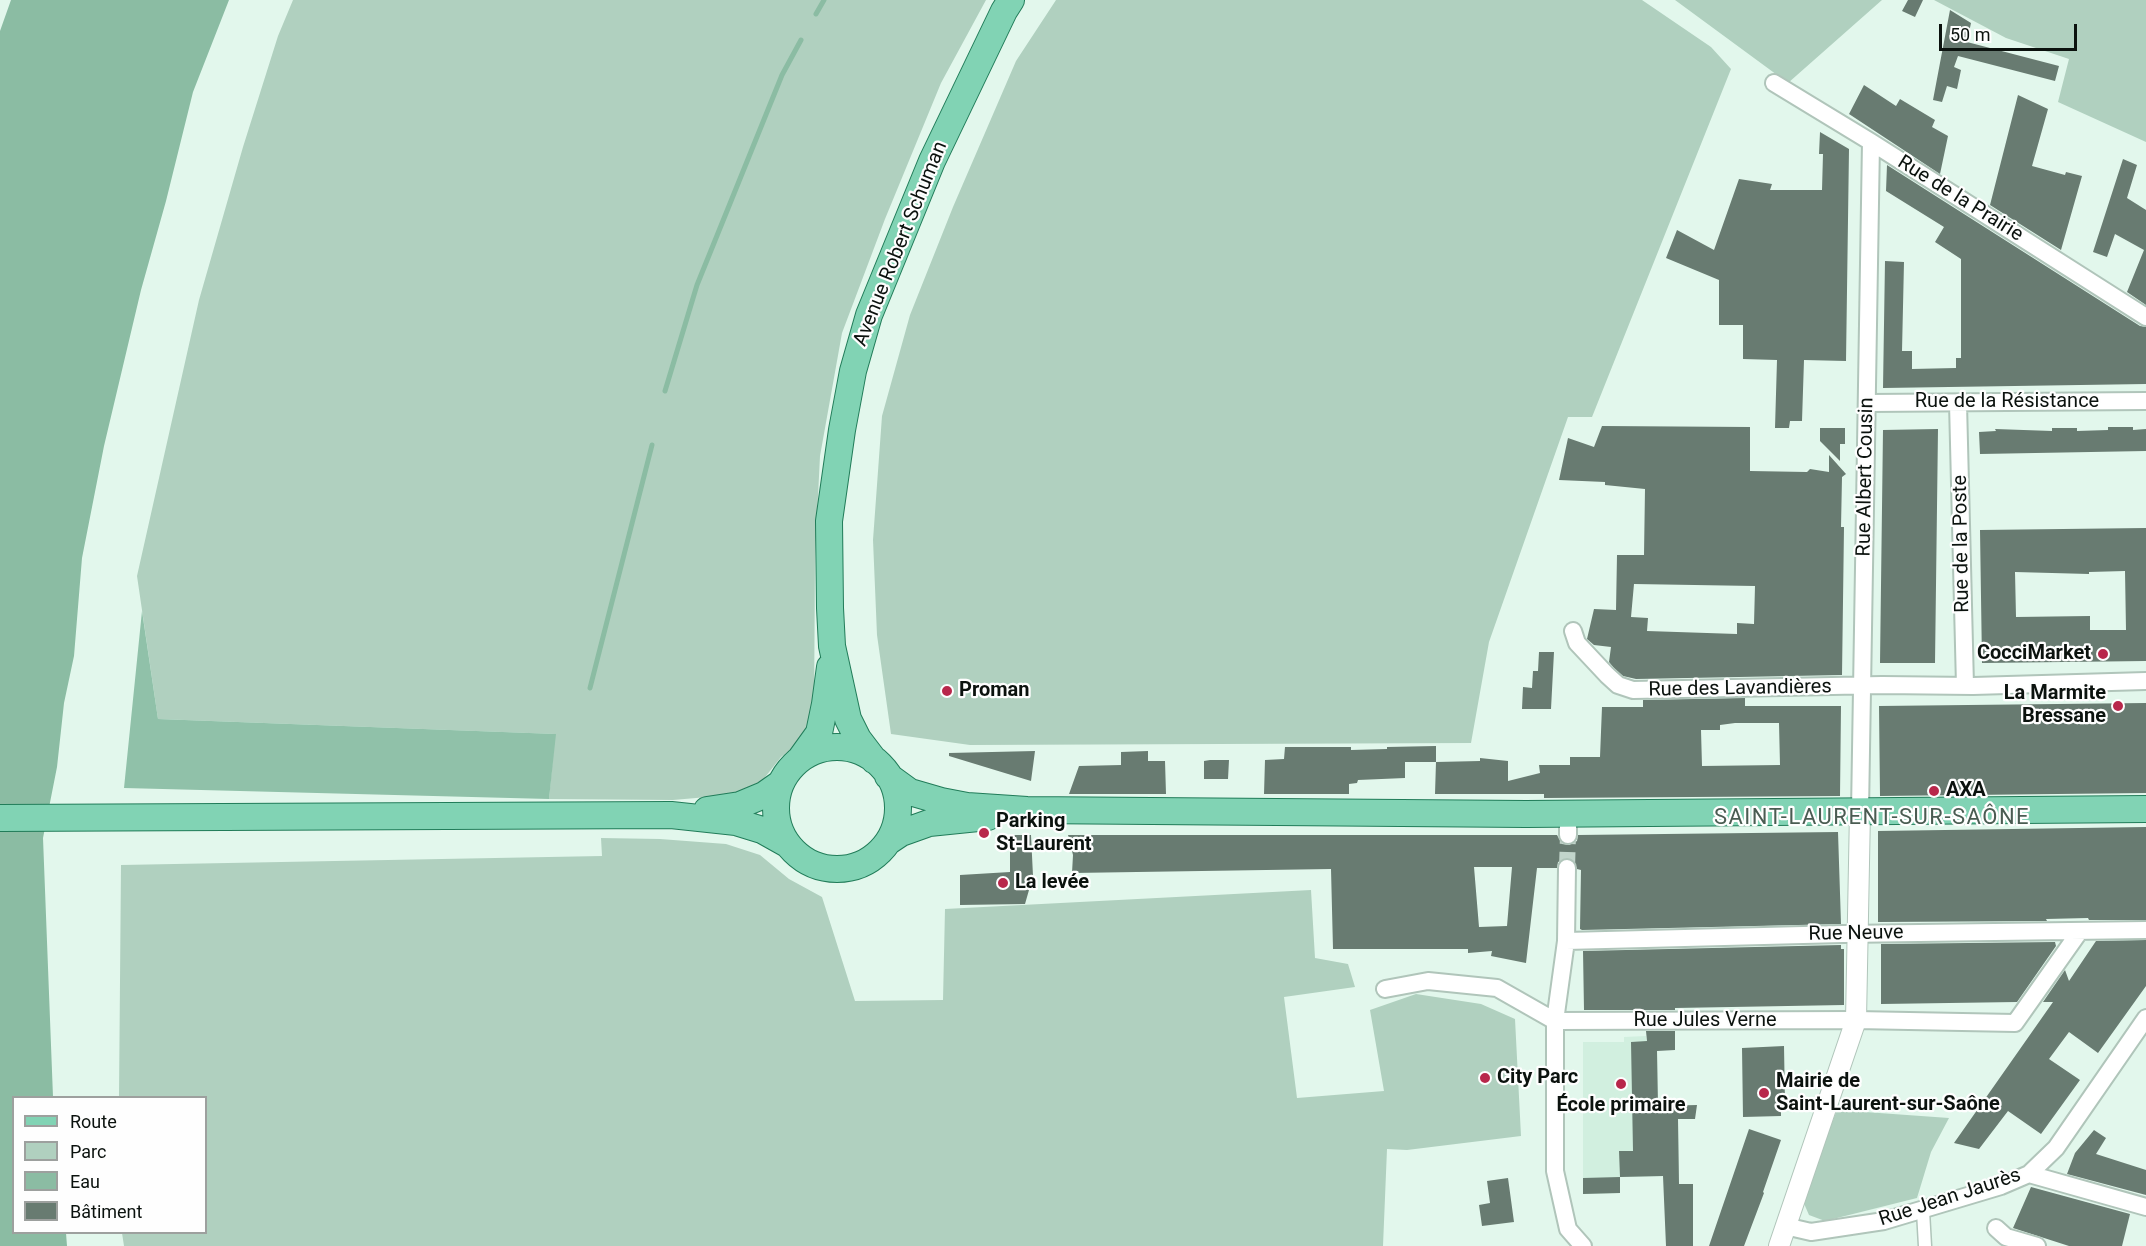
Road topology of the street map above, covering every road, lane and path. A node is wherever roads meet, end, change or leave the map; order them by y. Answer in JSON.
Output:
{"nodes":[{"id":1,"x":1011,"y":0,"type":"edge"},
{"id":2,"x":1774,"y":83,"type":"dead end"},
{"id":3,"x":1871,"y":142,"type":"junction"},
{"id":4,"x":2146,"y":317,"type":"edge"},
{"id":5,"x":2146,"y":401,"type":"edge"},
{"id":6,"x":1868,"y":403,"type":"junction"},
{"id":7,"x":1958,"y":403,"type":"junction"},
{"id":8,"x":1573,"y":631,"type":"dead end"},
{"id":9,"x":832,"y":646,"type":"junction"},
{"id":10,"x":2146,"y":681,"type":"edge"},
{"id":11,"x":1965,"y":686,"type":"junction"},
{"id":12,"x":1861,"y":687,"type":"junction"},
{"id":13,"x":799,"y":761,"type":"junction"},
{"id":14,"x":881,"y":768,"type":"junction"},
{"id":15,"x":781,"y":783,"type":"junction"},
{"id":16,"x":2146,"y":809,"type":"edge"},
{"id":17,"x":1027,"y":810,"type":"junction"},
{"id":18,"x":1860,"y":811,"type":"junction"},
{"id":19,"x":671,"y":815,"type":"junction"},
{"id":20,"x":0,"y":818,"type":"edge"},
{"id":21,"x":889,"y":841,"type":"junction"},
{"id":22,"x":787,"y":844,"type":"junction"},
{"id":23,"x":1568,"y":868,"type":"tunnel mouth"},
{"id":24,"x":2146,"y":930,"type":"edge"},
{"id":25,"x":2080,"y":932,"type":"junction"},
{"id":26,"x":1857,"y":934,"type":"junction"},
{"id":27,"x":1566,"y":940,"type":"junction"},
{"id":28,"x":1385,"y":989,"type":"dead end"},
{"id":29,"x":2146,"y":1018,"type":"edge"},
{"id":30,"x":1856,"y":1020,"type":"junction"},
{"id":31,"x":1555,"y":1021,"type":"junction"},
{"id":32,"x":2029,"y":1174,"type":"junction"},
{"id":33,"x":2146,"y":1207,"type":"edge"},
{"id":34,"x":1923,"y":1211,"type":"junction"},
{"id":35,"x":1785,"y":1226,"type":"junction"},
{"id":36,"x":1996,"y":1228,"type":"dead end"},
{"id":37,"x":1583,"y":1246,"type":"edge"},
{"id":38,"x":1779,"y":1246,"type":"edge"},
{"id":39,"x":1925,"y":1246,"type":"edge"},
{"id":40,"x":2037,"y":1246,"type":"edge"}],
"edges":[{"from":1,"to":9,"type":"main road","name":"Avenue Robert Schuman"},
{"from":2,"to":3,"type":"street","name":"Rue de la Prairie"},
{"from":3,"to":4,"type":"street","name":"Rue de la Prairie"},
{"from":3,"to":6,"type":"street","name":"Rue Albert Cousin"},
{"from":5,"to":7,"type":"street","name":"Rue de la Résistance"},
{"from":6,"to":7,"type":"street","name":"Rue de la Résistance"},
{"from":6,"to":12,"type":"street","name":"Rue Albert Cousin"},
{"from":7,"to":11,"type":"street","name":"Rue de la Poste"},
{"from":8,"to":12,"type":"street","name":"Rue des Lavandières"},
{"from":9,"to":13,"type":"main road","name":"Avenue Robert Schuman"},
{"from":9,"to":14,"type":"main road","name":"Avenue Robert Schuman"},
{"from":10,"to":11,"type":"street","name":"Rue des Lavandières"},
{"from":11,"to":12,"type":"street","name":"Rue des Lavandières"},
{"from":12,"to":18,"type":"street","name":"Rue Albert Cousin"},
{"from":13,"to":14,"type":"main road"},
{"from":13,"to":15,"type":"main road"},
{"from":14,"to":17,"type":"main road"},
{"from":14,"to":21,"type":"main road"},
{"from":15,"to":19,"type":"main road"},
{"from":15,"to":22,"type":"main road"},
{"from":16,"to":18,"type":"main road"},
{"from":17,"to":18,"type":"main road"},
{"from":17,"to":21,"type":"main road"},
{"from":18,"to":26,"type":"street"},
{"from":19,"to":20,"type":"main road"},
{"from":19,"to":22,"type":"main road"},
{"from":21,"to":22,"type":"main road"},
{"from":23,"to":27,"type":"street"},
{"from":24,"to":25,"type":"street","name":"Rue Neuve"},
{"from":25,"to":26,"type":"street","name":"Rue Neuve"},
{"from":25,"to":30,"type":"street","name":"Rue Jules Verne"},
{"from":26,"to":27,"type":"street","name":"Rue Neuve"},
{"from":26,"to":30,"type":"street"},
{"from":27,"to":31,"type":"street"},
{"from":28,"to":31,"type":"street"},
{"from":29,"to":32,"type":"street","name":"Rue Jean Jaurès"},
{"from":30,"to":31,"type":"street","name":"Rue Jules Verne"},
{"from":30,"to":35,"type":"street"},
{"from":31,"to":37,"type":"street"},
{"from":32,"to":33,"type":"street"},
{"from":32,"to":34,"type":"street","name":"Rue Jean Jaurès"},
{"from":34,"to":35,"type":"street","name":"Rue Jean Jaurès"},
{"from":34,"to":39,"type":"street"},
{"from":35,"to":38,"type":"street"},
{"from":36,"to":40,"type":"street"}]}
